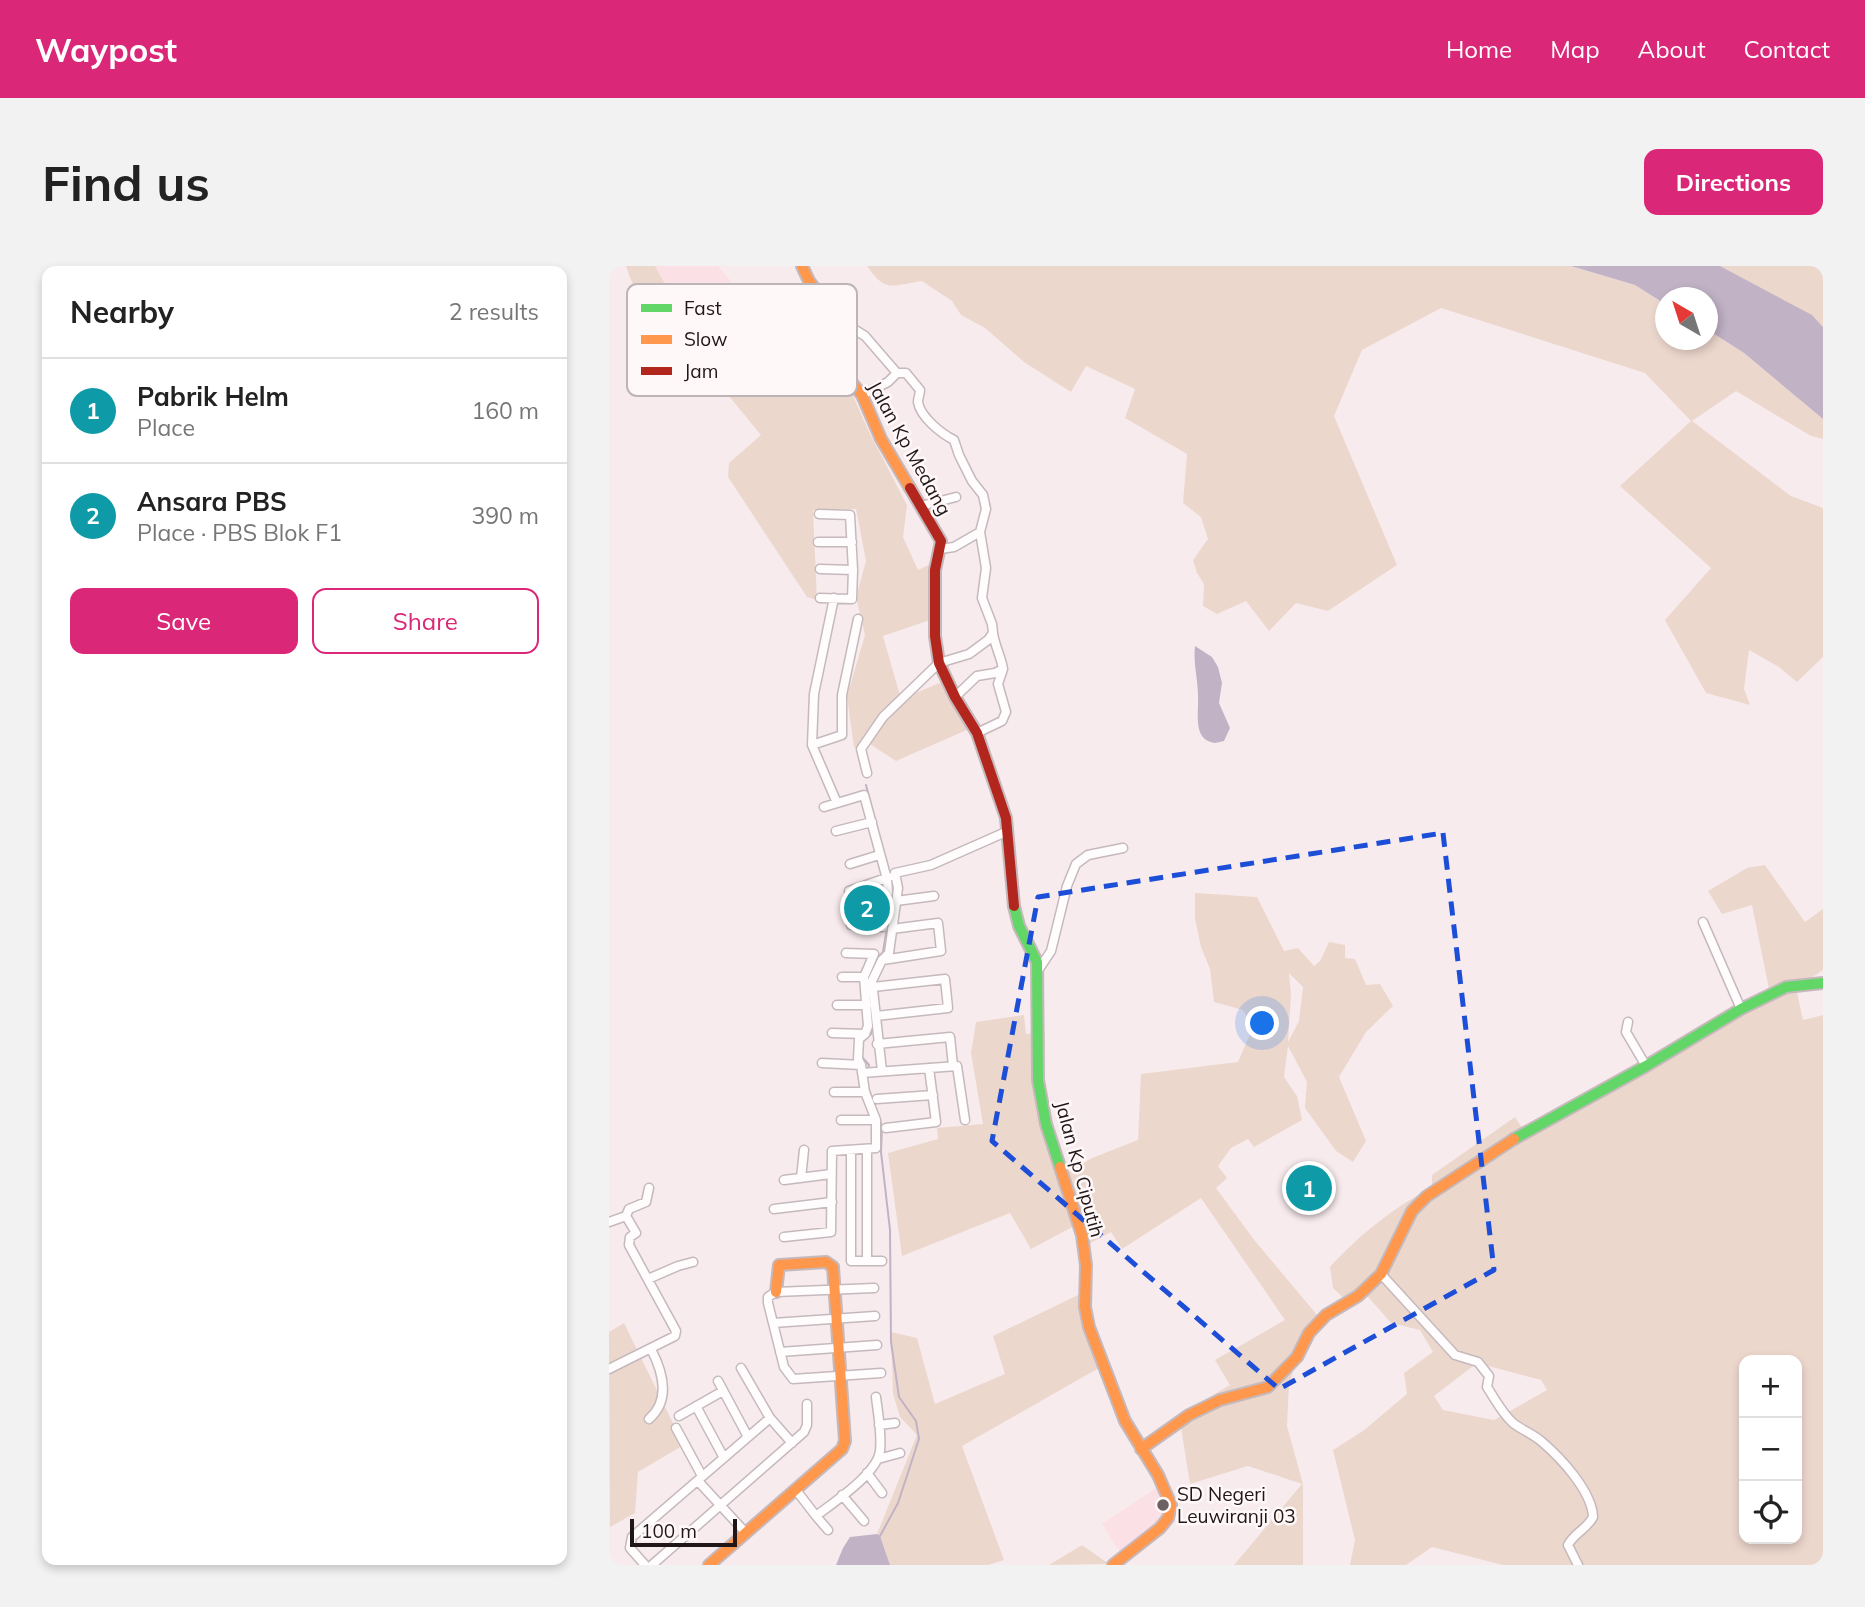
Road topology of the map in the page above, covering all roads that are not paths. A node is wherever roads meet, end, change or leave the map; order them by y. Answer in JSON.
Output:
{"nodes":[{"id":1,"x":802,"y":266,"type":"edge"},
{"id":2,"x":811,"y":284,"type":"edge"},
{"id":3,"x":857,"y":331,"type":"edge"},
{"id":4,"x":897,"y":373,"type":"junction"},
{"id":5,"x":857,"y":388,"type":"edge"},
{"id":6,"x":862,"y":395,"type":"junction"},
{"id":7,"x":956,"y":497,"type":"dead end"},
{"id":8,"x":921,"y":506,"type":"junction"},
{"id":9,"x":819,"y":514,"type":"dead end"},
{"id":10,"x":980,"y":533,"type":"junction"},
{"id":11,"x":818,"y":542,"type":"dead end"},
{"id":12,"x":852,"y":542,"type":"junction"},
{"id":13,"x":940,"y":549,"type":"junction"},
{"id":14,"x":820,"y":569,"type":"dead end"},
{"id":15,"x":853,"y":570,"type":"junction"},
{"id":16,"x":820,"y":598,"type":"dead end"},
{"id":17,"x":834,"y":598,"type":"junction"},
{"id":18,"x":858,"y":619,"type":"dead end"},
{"id":19,"x":993,"y":634,"type":"junction"},
{"id":20,"x":939,"y":663,"type":"junction"},
{"id":21,"x":1003,"y":668,"type":"junction"},
{"id":22,"x":955,"y":696,"type":"junction"},
{"id":23,"x":977,"y":733,"type":"junction"},
{"id":24,"x":812,"y":746,"type":"junction"},
{"id":25,"x":867,"y":773,"type":"dead end"},
{"id":26,"x":837,"y":803,"type":"junction"},
{"id":27,"x":824,"y":807,"type":"dead end"},
{"id":28,"x":873,"y":822,"type":"junction"},
{"id":29,"x":836,"y":831,"type":"dead end"},
{"id":30,"x":1008,"y":831,"type":"junction"},
{"id":31,"x":1123,"y":848,"type":"dead end"},
{"id":32,"x":879,"y":855,"type":"junction"},
{"id":33,"x":850,"y":864,"type":"dead end"},
{"id":34,"x":895,"y":873,"type":"junction"},
{"id":35,"x":887,"y":879,"type":"junction"},
{"id":36,"x":849,"y":891,"type":"dead end"},
{"id":37,"x":934,"y":896,"type":"dead end"},
{"id":38,"x":891,"y":902,"type":"junction"},
{"id":39,"x":852,"y":903,"type":"dead end"},
{"id":40,"x":1703,"y":922,"type":"dead end"},
{"id":41,"x":851,"y":925,"type":"dead end"},
{"id":42,"x":888,"y":928,"type":"junction"},
{"id":43,"x":846,"y":953,"type":"dead end"},
{"id":44,"x":878,"y":957,"type":"junction"},
{"id":45,"x":1037,"y":972,"type":"junction"},
{"id":46,"x":842,"y":977,"type":"dead end"},
{"id":47,"x":864,"y":977,"type":"junction"},
{"id":48,"x":1823,"y":983,"type":"edge"},
{"id":49,"x":873,"y":988,"type":"junction"},
{"id":50,"x":837,"y":1005,"type":"dead end"},
{"id":51,"x":867,"y":1005,"type":"junction"},
{"id":52,"x":1741,"y":1009,"type":"junction"},
{"id":53,"x":876,"y":1016,"type":"junction"},
{"id":54,"x":1628,"y":1022,"type":"dead end"},
{"id":55,"x":832,"y":1033,"type":"dead end"},
{"id":56,"x":865,"y":1034,"type":"junction"},
{"id":57,"x":877,"y":1044,"type":"junction"},
{"id":58,"x":823,"y":1063,"type":"dead end"},
{"id":59,"x":953,"y":1066,"type":"junction"},
{"id":60,"x":1646,"y":1066,"type":"junction"},
{"id":61,"x":929,"y":1068,"type":"junction"},
{"id":62,"x":865,"y":1070,"type":"junction"},
{"id":63,"x":882,"y":1071,"type":"junction"},
{"id":64,"x":834,"y":1092,"type":"dead end"},
{"id":65,"x":865,"y":1092,"type":"junction"},
{"id":66,"x":933,"y":1095,"type":"junction"},
{"id":67,"x":877,"y":1099,"type":"dead end"},
{"id":68,"x":841,"y":1120,"type":"dead end"},
{"id":69,"x":876,"y":1120,"type":"junction"},
{"id":70,"x":965,"y":1120,"type":"dead end"},
{"id":71,"x":886,"y":1128,"type":"dead end"},
{"id":72,"x":804,"y":1150,"type":"dead end"},
{"id":73,"x":851,"y":1150,"type":"junction"},
{"id":74,"x":867,"y":1150,"type":"junction"},
{"id":75,"x":831,"y":1174,"type":"junction"},
{"id":76,"x":801,"y":1178,"type":"junction"},
{"id":77,"x":784,"y":1180,"type":"dead end"},
{"id":78,"x":649,"y":1188,"type":"dead end"},
{"id":79,"x":831,"y":1202,"type":"junction"},
{"id":80,"x":773,"y":1209,"type":"dead end"},
{"id":81,"x":626,"y":1216,"type":"junction"},
{"id":82,"x":609,"y":1222,"type":"edge"},
{"id":83,"x":784,"y":1237,"type":"dead end"},
{"id":84,"x":867,"y":1261,"type":"junction"},
{"id":85,"x":882,"y":1261,"type":"dead end"},
{"id":86,"x":693,"y":1262,"type":"dead end"},
{"id":87,"x":1381,"y":1274,"type":"junction"},
{"id":88,"x":648,"y":1279,"type":"junction"},
{"id":89,"x":874,"y":1288,"type":"dead end"},
{"id":90,"x":835,"y":1289,"type":"junction"},
{"id":91,"x":776,"y":1292,"type":"junction"},
{"id":92,"x":875,"y":1316,"type":"dead end"},
{"id":93,"x":837,"y":1319,"type":"junction"},
{"id":94,"x":773,"y":1324,"type":"junction"},
{"id":95,"x":877,"y":1345,"type":"dead end"},
{"id":96,"x":838,"y":1346,"type":"junction"},
{"id":97,"x":651,"y":1349,"type":"junction"},
{"id":98,"x":779,"y":1352,"type":"junction"},
{"id":99,"x":741,"y":1368,"type":"dead end"},
{"id":100,"x":609,"y":1369,"type":"edge"},
{"id":101,"x":881,"y":1373,"type":"dead end"},
{"id":102,"x":841,"y":1376,"type":"junction"},
{"id":103,"x":718,"y":1381,"type":"dead end"},
{"id":104,"x":723,"y":1391,"type":"junction"},
{"id":105,"x":876,"y":1396,"type":"dead end"},
{"id":106,"x":807,"y":1404,"type":"dead end"},
{"id":107,"x":697,"y":1406,"type":"junction"},
{"id":108,"x":679,"y":1416,"type":"dead end"},
{"id":109,"x":770,"y":1418,"type":"junction"},
{"id":110,"x":649,"y":1419,"type":"dead end"},
{"id":111,"x":895,"y":1423,"type":"dead end"},
{"id":112,"x":879,"y":1425,"type":"junction"},
{"id":113,"x":676,"y":1428,"type":"dead end"},
{"id":114,"x":748,"y":1437,"type":"junction"},
{"id":115,"x":792,"y":1443,"type":"junction"},
{"id":116,"x":1141,"y":1449,"type":"junction"},
{"id":117,"x":899,"y":1454,"type":"dead end"},
{"id":118,"x":724,"y":1458,"type":"junction"},
{"id":119,"x":878,"y":1459,"type":"junction"},
{"id":120,"x":867,"y":1473,"type":"junction"},
{"id":121,"x":700,"y":1478,"type":"junction"},
{"id":122,"x":796,"y":1490,"type":"junction"},
{"id":123,"x":882,"y":1493,"type":"dead end"},
{"id":124,"x":842,"y":1495,"type":"junction"},
{"id":125,"x":720,"y":1505,"type":"junction"},
{"id":126,"x":816,"y":1516,"type":"junction"},
{"id":127,"x":864,"y":1521,"type":"dead end"},
{"id":128,"x":828,"y":1530,"type":"dead end"},
{"id":129,"x":745,"y":1532,"type":"junction"},
{"id":130,"x":645,"y":1565,"type":"edge"},
{"id":131,"x":652,"y":1565,"type":"edge"},
{"id":132,"x":709,"y":1565,"type":"edge"},
{"id":133,"x":1113,"y":1565,"type":"edge"},
{"id":134,"x":1579,"y":1565,"type":"edge"}],
"edges":[{"from":1,"to":2,"type":"street"},
{"from":3,"to":4,"type":"street"},
{"from":4,"to":6,"type":"street"},
{"from":4,"to":10,"type":"street"},
{"from":5,"to":6,"type":"street","name":"Jalan Kp Medang"},
{"from":6,"to":8,"type":"street","name":"Jalan Kp Medang"},
{"from":7,"to":8,"type":"street"},
{"from":8,"to":13,"type":"street","name":"Jalan Kp Medang"},
{"from":9,"to":12,"type":"street"},
{"from":10,"to":13,"type":"street"},
{"from":10,"to":19,"type":"street"},
{"from":11,"to":12,"type":"street"},
{"from":12,"to":15,"type":"street"},
{"from":13,"to":20,"type":"street","name":"Jalan Kp Ciputih"},
{"from":14,"to":15,"type":"street"},
{"from":15,"to":17,"type":"street"},
{"from":16,"to":17,"type":"street"},
{"from":17,"to":24,"type":"street"},
{"from":18,"to":24,"type":"street"},
{"from":19,"to":20,"type":"street"},
{"from":19,"to":21,"type":"street"},
{"from":20,"to":22,"type":"street","name":"Jalan Kp Ciputih"},
{"from":20,"to":25,"type":"street"},
{"from":21,"to":22,"type":"street"},
{"from":21,"to":23,"type":"street"},
{"from":22,"to":23,"type":"street","name":"Jalan Kp Ciputih"},
{"from":23,"to":30,"type":"street","name":"Jalan Kp Ciputih"},
{"from":24,"to":26,"type":"street"},
{"from":26,"to":27,"type":"street"},
{"from":26,"to":28,"type":"street"},
{"from":28,"to":29,"type":"street"},
{"from":28,"to":32,"type":"street"},
{"from":30,"to":34,"type":"street"},
{"from":30,"to":45,"type":"street","name":"Jalan Kp Ciputih"},
{"from":31,"to":45,"type":"street"},
{"from":32,"to":33,"type":"street"},
{"from":32,"to":35,"type":"street"},
{"from":34,"to":35,"type":"street"},
{"from":34,"to":38,"type":"street"},
{"from":35,"to":36,"type":"street"},
{"from":35,"to":38,"type":"street"},
{"from":37,"to":38,"type":"street"},
{"from":38,"to":39,"type":"street"},
{"from":38,"to":42,"type":"street"},
{"from":40,"to":52,"type":"street"},
{"from":41,"to":42,"type":"street"},
{"from":42,"to":44,"type":"street"},
{"from":42,"to":44,"type":"street"},
{"from":43,"to":44,"type":"street"},
{"from":44,"to":47,"type":"street"},
{"from":44,"to":49,"type":"street"},
{"from":45,"to":116,"type":"street","name":"Jalan Kp Ciputih"},
{"from":46,"to":47,"type":"street"},
{"from":47,"to":51,"type":"street"},
{"from":48,"to":52,"type":"street"},
{"from":49,"to":53,"type":"street"},
{"from":49,"to":53,"type":"street"},
{"from":50,"to":51,"type":"street"},
{"from":51,"to":56,"type":"street"},
{"from":52,"to":60,"type":"street"},
{"from":53,"to":57,"type":"street"},
{"from":54,"to":60,"type":"street"},
{"from":55,"to":56,"type":"street"},
{"from":56,"to":62,"type":"street"},
{"from":57,"to":59,"type":"street"},
{"from":57,"to":63,"type":"street"},
{"from":58,"to":62,"type":"street"},
{"from":59,"to":61,"type":"street"},
{"from":59,"to":70,"type":"street"},
{"from":60,"to":87,"type":"street"},
{"from":61,"to":63,"type":"street"},
{"from":61,"to":66,"type":"street"},
{"from":62,"to":63,"type":"street"},
{"from":62,"to":65,"type":"street"},
{"from":64,"to":65,"type":"street"},
{"from":65,"to":69,"type":"street"},
{"from":66,"to":67,"type":"street"},
{"from":66,"to":71,"type":"street"},
{"from":68,"to":69,"type":"street"},
{"from":69,"to":74,"type":"street"},
{"from":72,"to":76,"type":"street"},
{"from":73,"to":74,"type":"street"},
{"from":73,"to":75,"type":"street"},
{"from":73,"to":84,"type":"street"},
{"from":74,"to":84,"type":"street"},
{"from":75,"to":76,"type":"street"},
{"from":75,"to":79,"type":"street"},
{"from":76,"to":77,"type":"street"},
{"from":78,"to":81,"type":"street"},
{"from":79,"to":80,"type":"street"},
{"from":79,"to":83,"type":"street"},
{"from":81,"to":82,"type":"street"},
{"from":81,"to":88,"type":"street"},
{"from":84,"to":85,"type":"street"},
{"from":86,"to":88,"type":"street"},
{"from":87,"to":116,"type":"street"},
{"from":87,"to":134,"type":"street"},
{"from":88,"to":97,"type":"street"},
{"from":89,"to":90,"type":"street"},
{"from":90,"to":91,"type":"street"},
{"from":90,"to":91,"type":"street"},
{"from":90,"to":93,"type":"street"},
{"from":91,"to":94,"type":"street"},
{"from":92,"to":93,"type":"street"},
{"from":93,"to":94,"type":"street"},
{"from":93,"to":96,"type":"street"},
{"from":94,"to":98,"type":"street"},
{"from":95,"to":96,"type":"street"},
{"from":96,"to":98,"type":"street"},
{"from":96,"to":102,"type":"street"},
{"from":97,"to":100,"type":"street"},
{"from":97,"to":110,"type":"street"},
{"from":98,"to":102,"type":"street"},
{"from":99,"to":109,"type":"street"},
{"from":101,"to":102,"type":"street"},
{"from":102,"to":122,"type":"street"},
{"from":103,"to":104,"type":"street"},
{"from":104,"to":107,"type":"street"},
{"from":104,"to":114,"type":"street"},
{"from":105,"to":112,"type":"street"},
{"from":106,"to":115,"type":"street"},
{"from":107,"to":108,"type":"street"},
{"from":107,"to":118,"type":"street"},
{"from":109,"to":114,"type":"street"},
{"from":109,"to":115,"type":"street"},
{"from":111,"to":112,"type":"street"},
{"from":112,"to":119,"type":"street"},
{"from":113,"to":121,"type":"street"},
{"from":114,"to":118,"type":"street"},
{"from":115,"to":125,"type":"street"},
{"from":116,"to":133,"type":"street","name":"Jalan Kp Ciputih"},
{"from":117,"to":119,"type":"street"},
{"from":118,"to":121,"type":"street"},
{"from":119,"to":120,"type":"street"},
{"from":120,"to":123,"type":"street"},
{"from":120,"to":124,"type":"street"},
{"from":121,"to":125,"type":"street"},
{"from":121,"to":130,"type":"street"},
{"from":122,"to":126,"type":"street"},
{"from":122,"to":129,"type":"street"},
{"from":124,"to":126,"type":"street"},
{"from":124,"to":127,"type":"street"},
{"from":125,"to":129,"type":"street"},
{"from":125,"to":131,"type":"street"},
{"from":126,"to":128,"type":"street"},
{"from":129,"to":132,"type":"street"}]}
